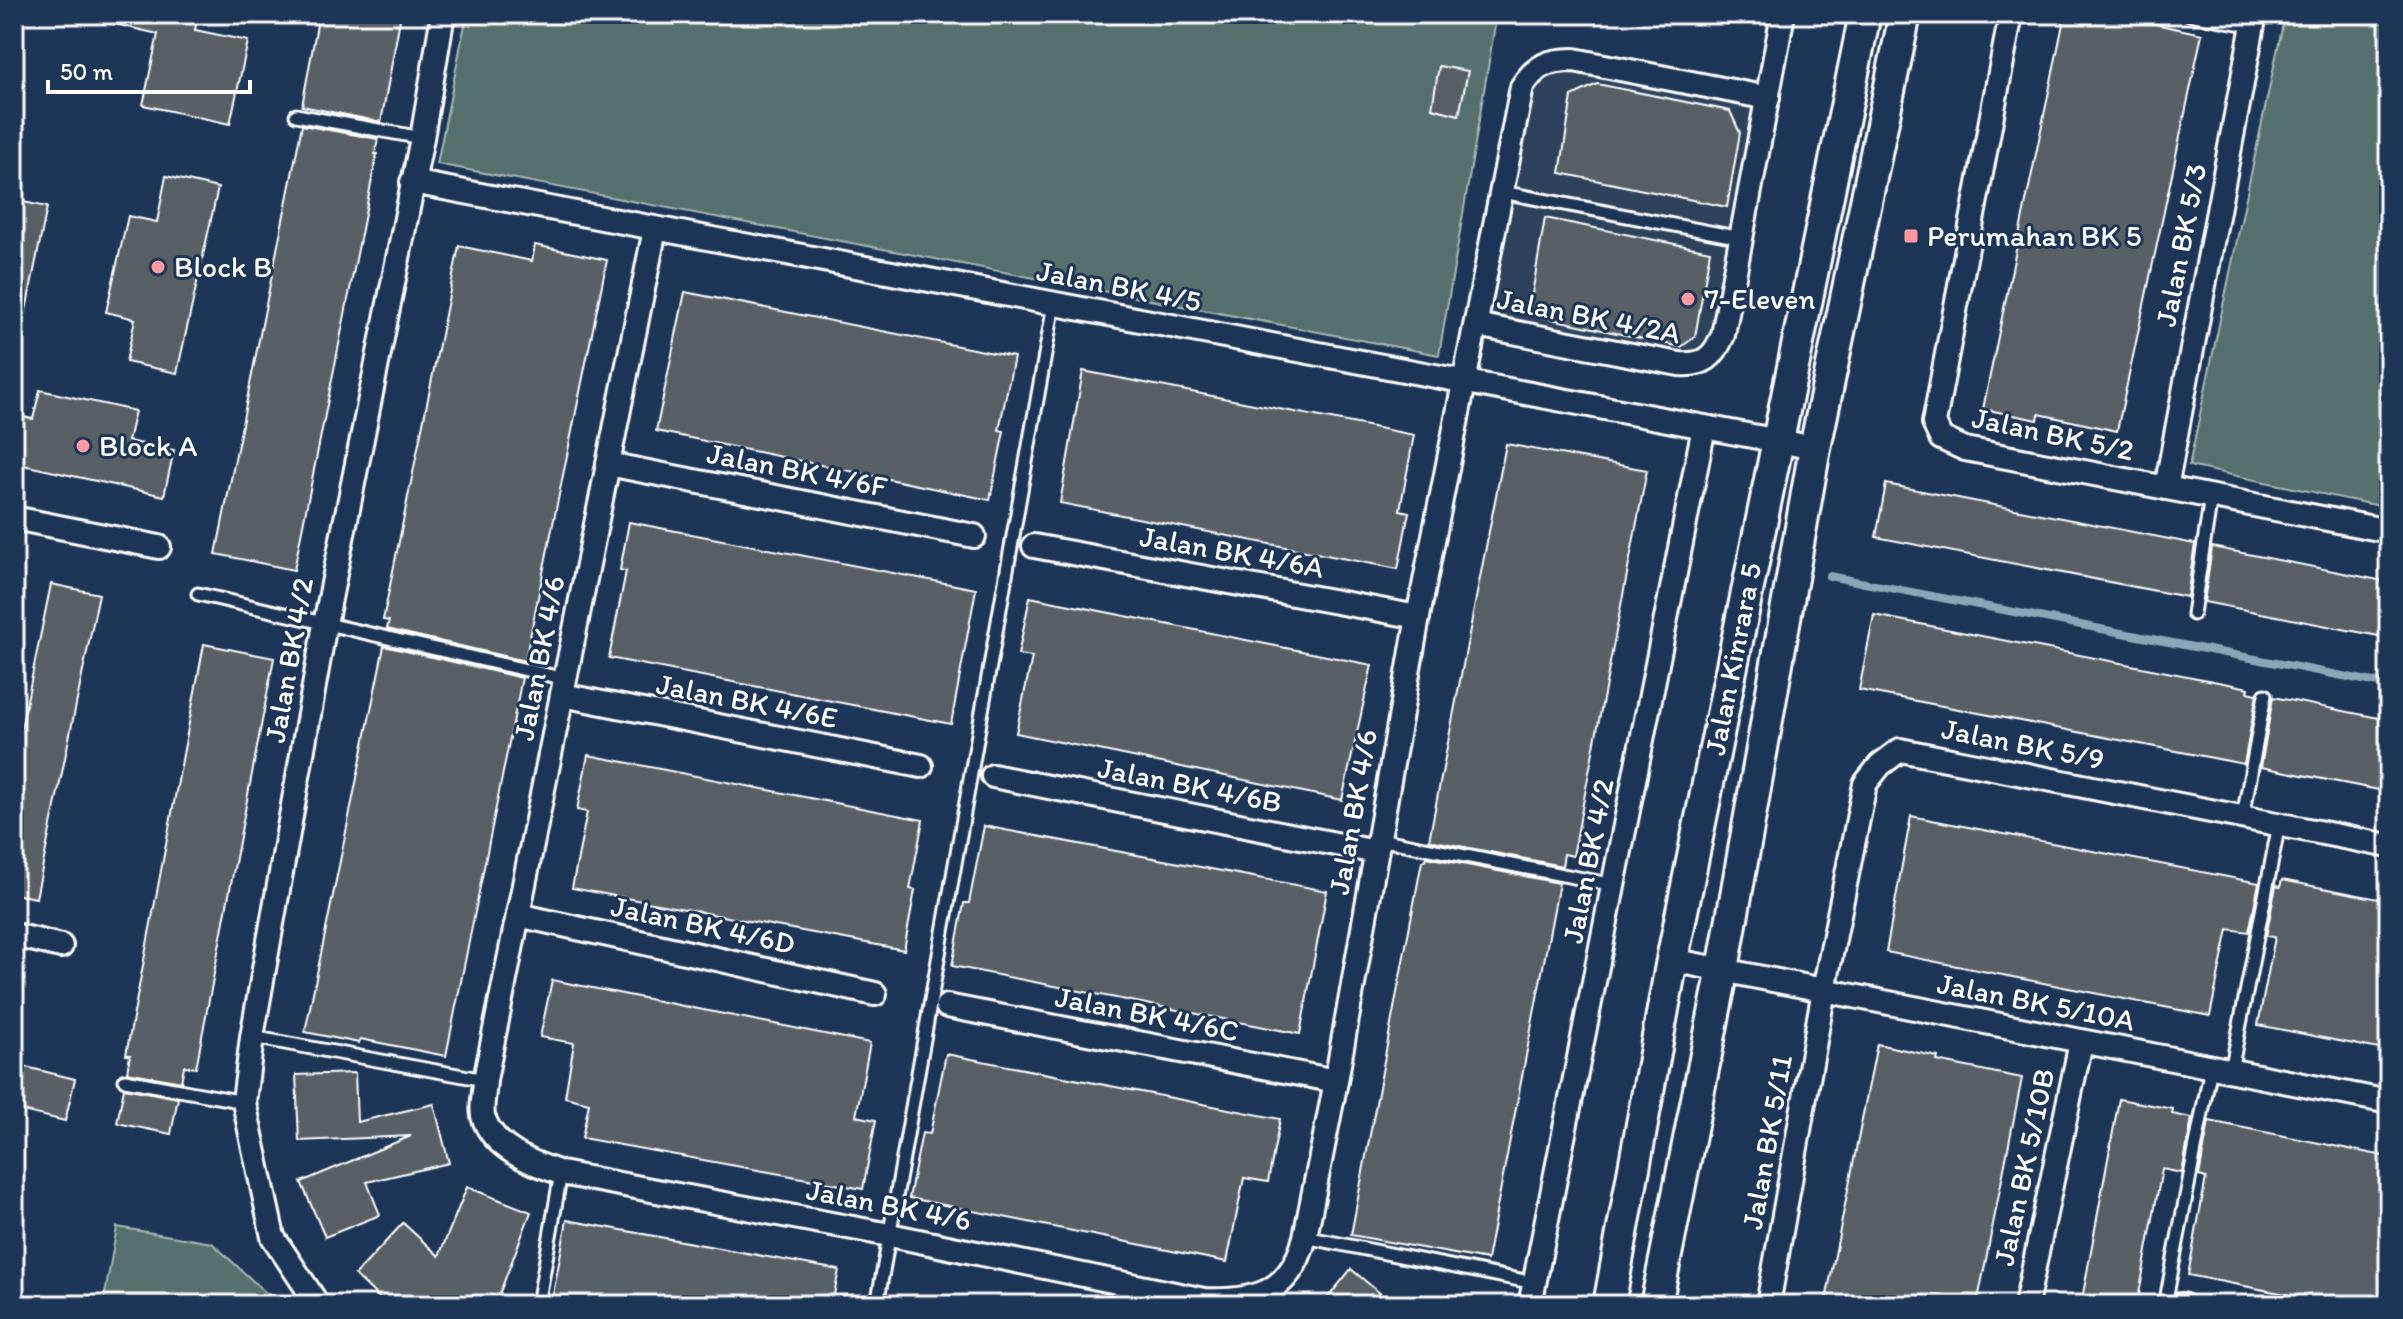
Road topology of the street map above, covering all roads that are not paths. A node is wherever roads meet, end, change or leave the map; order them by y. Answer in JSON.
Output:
{"nodes":[{"id":1,"x":443,"y":14,"type":"edge"},
{"id":2,"x":1783,"y":14,"type":"edge"},
{"id":3,"x":1865,"y":14,"type":"edge"},
{"id":4,"x":1905,"y":14,"type":"edge"},
{"id":5,"x":2011,"y":14,"type":"edge"},
{"id":6,"x":2189,"y":14,"type":"edge"},
{"id":7,"x":2254,"y":20,"type":"edge"},
{"id":8,"x":1768,"y":98,"type":"junction"},
{"id":9,"x":296,"y":115,"type":"dead end"},
{"id":10,"x":422,"y":138,"type":"junction"},
{"id":11,"x":412,"y":182,"type":"junction"},
{"id":12,"x":1502,"y":192,"type":"junction"},
{"id":13,"x":655,"y":229,"type":"junction"},
{"id":14,"x":1741,"y":238,"type":"junction"},
{"id":15,"x":1054,"y":304,"type":"junction"},
{"id":16,"x":1476,"y":325,"type":"junction"},
{"id":17,"x":1465,"y":382,"type":"junction"},
{"id":18,"x":1704,"y":427,"type":"junction"},
{"id":19,"x":1777,"y":441,"type":"junction"},
{"id":20,"x":1815,"y":448,"type":"junction"},
{"id":21,"x":608,"y":464,"type":"junction"},
{"id":22,"x":2166,"y":488,"type":"junction"},
{"id":23,"x":2211,"y":497,"type":"junction"},
{"id":24,"x":14,"y":518,"type":"edge"},
{"id":25,"x":2389,"y":531,"type":"edge"},
{"id":26,"x":974,"y":536,"type":"dead end"},
{"id":27,"x":1034,"y":546,"type":"dead end"},
{"id":28,"x":159,"y":547,"type":"dead end"},
{"id":29,"x":198,"y":594,"type":"dead end"},
{"id":30,"x":2193,"y":614,"type":"dead end"},
{"id":31,"x":1418,"y":617,"type":"junction"},
{"id":32,"x":325,"y":624,"type":"junction"},
{"id":33,"x":564,"y":687,"type":"junction"},
{"id":34,"x":2265,"y":695,"type":"dead end"},
{"id":35,"x":921,"y":766,"type":"dead end"},
{"id":36,"x":993,"y":776,"type":"dead end"},
{"id":37,"x":2243,"y":817,"type":"junction"},
{"id":38,"x":2279,"y":824,"type":"junction"},
{"id":39,"x":1378,"y":846,"type":"junction"},
{"id":40,"x":2389,"y":846,"type":"edge"},
{"id":41,"x":1614,"y":885,"type":"junction"},
{"id":42,"x":518,"y":915,"type":"junction"},
{"id":43,"x":14,"y":935,"type":"edge"},
{"id":44,"x":61,"y":946,"type":"dead end"},
{"id":45,"x":1672,"y":960,"type":"junction"},
{"id":46,"x":1723,"y":969,"type":"junction"},
{"id":47,"x":1824,"y":990,"type":"junction"},
{"id":48,"x":875,"y":994,"type":"dead end"},
{"id":49,"x":947,"y":1006,"type":"dead end"},
{"id":50,"x":252,"y":1037,"type":"junction"},
{"id":51,"x":2081,"y":1042,"type":"junction"},
{"id":52,"x":2221,"y":1069,"type":"junction"},
{"id":53,"x":125,"y":1080,"type":"dead end"},
{"id":54,"x":485,"y":1080,"type":"junction"},
{"id":55,"x":1336,"y":1081,"type":"junction"},
{"id":56,"x":244,"y":1102,"type":"junction"},
{"id":57,"x":2389,"y":1102,"type":"edge"},
{"id":58,"x":561,"y":1173,"type":"junction"},
{"id":59,"x":890,"y":1235,"type":"junction"},
{"id":60,"x":1305,"y":1237,"type":"junction"},
{"id":61,"x":1532,"y":1294,"type":"edge"},
{"id":62,"x":1203,"y":1302,"type":"edge"},
{"id":63,"x":318,"y":1305,"type":"edge"},
{"id":64,"x":538,"y":1305,"type":"edge"},
{"id":65,"x":877,"y":1305,"type":"edge"},
{"id":66,"x":1609,"y":1305,"type":"edge"},
{"id":67,"x":1656,"y":1305,"type":"edge"},
{"id":68,"x":1768,"y":1305,"type":"edge"},
{"id":69,"x":2026,"y":1305,"type":"edge"},
{"id":70,"x":2165,"y":1305,"type":"edge"}],
"edges":[{"from":1,"to":10,"type":"street","name":"Jalan BK 4/2"},
{"from":2,"to":8,"type":"street","name":"Jalan BK 4/2A"},
{"from":3,"to":19,"type":"main road","name":"Jalan Kinrara 5"},
{"from":4,"to":20,"type":"main road","name":"Jalan Kinrara 5"},
{"from":5,"to":22,"type":"street","name":"Jalan BK 5/2"},
{"from":6,"to":7,"type":"lane"},
{"from":7,"to":22,"type":"street","name":"Jalan BK 5/3"},
{"from":8,"to":12,"type":"street","name":"Jalan BK 4/2A"},
{"from":8,"to":14,"type":"street","name":"Jalan BK 4/2A"},
{"from":9,"to":10,"type":"lane"},
{"from":10,"to":11,"type":"street","name":"Jalan BK 4/2"},
{"from":11,"to":13,"type":"street","name":"Jalan BK 4/5"},
{"from":11,"to":32,"type":"street","name":"Jalan BK 4/2"},
{"from":12,"to":14,"type":"lane"},
{"from":12,"to":16,"type":"street","name":"Jalan BK 4/2A"},
{"from":13,"to":15,"type":"street","name":"Jalan BK 4/5"},
{"from":13,"to":21,"type":"street","name":"Jalan BK 4/6"},
{"from":14,"to":16,"type":"street","name":"Jalan BK 4/2A"},
{"from":15,"to":17,"type":"street","name":"Jalan BK 4/5"},
{"from":15,"to":59,"type":"lane"},
{"from":16,"to":17,"type":"street","name":"Jalan BK 4/2A"},
{"from":17,"to":18,"type":"street","name":"Jalan BK 4/5"},
{"from":17,"to":31,"type":"street","name":"Jalan BK 4/6"},
{"from":18,"to":19,"type":"street","name":"Jalan BK 4/5"},
{"from":18,"to":41,"type":"street","name":"Jalan BK 4/2"},
{"from":19,"to":20,"type":"street","name":"Jalan BK 4/5"},
{"from":19,"to":45,"type":"main road","name":"Jalan Kinrara 5"},
{"from":20,"to":46,"type":"main road","name":"Jalan Kinrara 5"},
{"from":21,"to":26,"type":"street","name":"Jalan BK 4/6F"},
{"from":21,"to":33,"type":"street","name":"Jalan BK 4/6"},
{"from":22,"to":23,"type":"street","name":"Jalan BK 5/2"},
{"from":23,"to":25,"type":"street","name":"Jalan BK 5/2"},
{"from":23,"to":30,"type":"lane"},
{"from":24,"to":28,"type":"street"},
{"from":27,"to":31,"type":"street","name":"Jalan BK 4/6A"},
{"from":29,"to":32,"type":"lane"},
{"from":31,"to":39,"type":"street","name":"Jalan BK 4/6"},
{"from":32,"to":33,"type":"lane"},
{"from":32,"to":50,"type":"street","name":"Jalan BK 4/2"},
{"from":33,"to":35,"type":"street","name":"Jalan BK 4/6E"},
{"from":33,"to":42,"type":"street","name":"Jalan BK 4/6"},
{"from":34,"to":37,"type":"lane"},
{"from":36,"to":39,"type":"street","name":"Jalan BK 4/6B"},
{"from":37,"to":38,"type":"street","name":"Jalan BK 5/9"},
{"from":37,"to":47,"type":"street","name":"Jalan BK 5/9"},
{"from":38,"to":40,"type":"street","name":"Jalan BK 5/9"},
{"from":38,"to":52,"type":"lane"},
{"from":39,"to":41,"type":"lane"},
{"from":39,"to":55,"type":"street","name":"Jalan BK 4/6"},
{"from":41,"to":61,"type":"street","name":"Jalan BK 4/2"},
{"from":42,"to":48,"type":"street","name":"Jalan BK 4/6D"},
{"from":42,"to":54,"type":"street","name":"Jalan BK 4/6"},
{"from":43,"to":44,"type":"street"},
{"from":45,"to":46,"type":"street","name":"Jalan BK 5/10A"},
{"from":45,"to":66,"type":"main road","name":"Jalan Kinrara 5"},
{"from":46,"to":47,"type":"street","name":"Jalan BK 5/10A"},
{"from":46,"to":67,"type":"main road","name":"Jalan Kinrara 5"},
{"from":47,"to":51,"type":"street","name":"Jalan BK 5/10A"},
{"from":47,"to":68,"type":"street","name":"Jalan BK 5/11"},
{"from":49,"to":55,"type":"street","name":"Jalan BK 4/6C"},
{"from":50,"to":54,"type":"lane"},
{"from":50,"to":56,"type":"street","name":"Jalan BK 4/2"},
{"from":51,"to":52,"type":"street","name":"Jalan BK 5/10A"},
{"from":51,"to":69,"type":"street","name":"Jalan BK 5/10B"},
{"from":52,"to":57,"type":"street","name":"Jalan BK 5/10A"},
{"from":52,"to":70,"type":"lane"},
{"from":53,"to":56,"type":"lane"},
{"from":54,"to":58,"type":"street","name":"Jalan BK 4/6"},
{"from":55,"to":60,"type":"street","name":"Jalan BK 4/6"},
{"from":56,"to":63,"type":"street","name":"Jalan BK 4/2"},
{"from":58,"to":59,"type":"street","name":"Jalan BK 4/6"},
{"from":58,"to":64,"type":"lane"},
{"from":59,"to":62,"type":"street","name":"Jalan BK 4/6"},
{"from":59,"to":65,"type":"lane"},
{"from":60,"to":61,"type":"lane"},
{"from":60,"to":62,"type":"street","name":"Jalan BK 4/6"}]}
